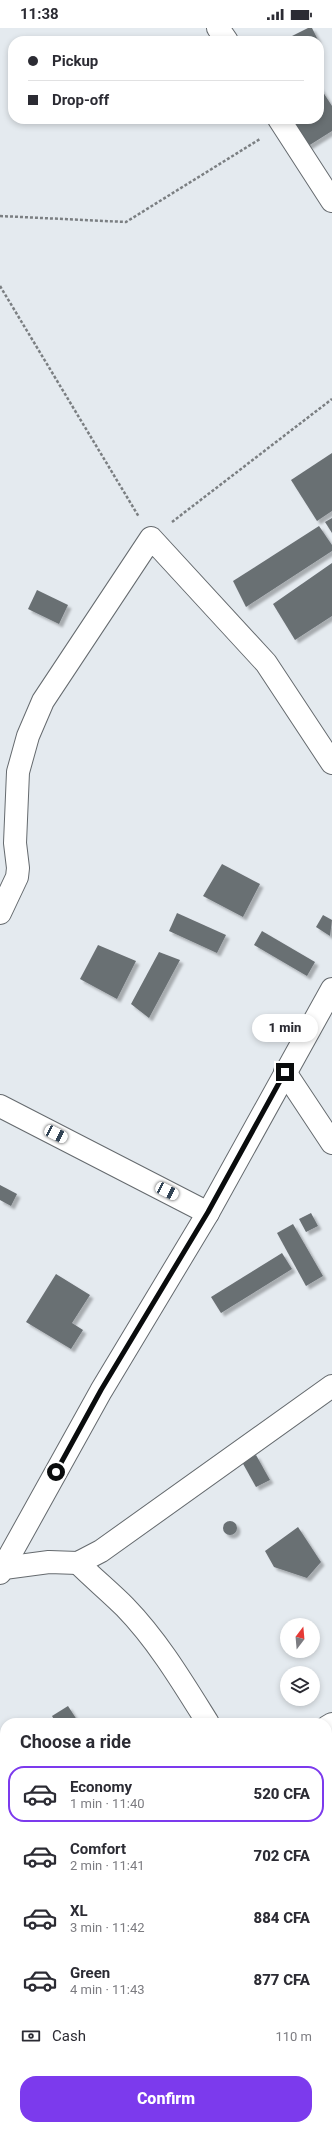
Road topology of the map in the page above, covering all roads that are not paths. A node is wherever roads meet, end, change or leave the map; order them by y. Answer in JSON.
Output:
{"nodes":[{"id":1,"x":282,"y":124,"type":"edge"},
{"id":2,"x":332,"y":201,"type":"edge"},
{"id":3,"x":332,"y":763,"type":"edge"},
{"id":4,"x":0,"y":913,"type":"edge"},
{"id":5,"x":332,"y":989,"type":"edge"},
{"id":6,"x":285,"y":1072,"type":"junction"},
{"id":7,"x":0,"y":1106,"type":"edge"},
{"id":8,"x":332,"y":1143,"type":"edge"},
{"id":9,"x":208,"y":1212,"type":"junction"},
{"id":10,"x":332,"y":1386,"type":"edge"},
{"id":11,"x":78,"y":1563,"type":"junction"},
{"id":12,"x":2,"y":1570,"type":"edge"},
{"id":13,"x":205,"y":1718,"type":"edge"}],
"edges":[{"from":1,"to":2,"type":"street"},
{"from":3,"to":4,"type":"street"},
{"from":5,"to":6,"type":"street"},
{"from":6,"to":8,"type":"street"},
{"from":6,"to":9,"type":"street"},
{"from":7,"to":9,"type":"street"},
{"from":9,"to":12,"type":"street"},
{"from":10,"to":11,"type":"street"},
{"from":11,"to":12,"type":"street"},
{"from":11,"to":13,"type":"street"}]}
